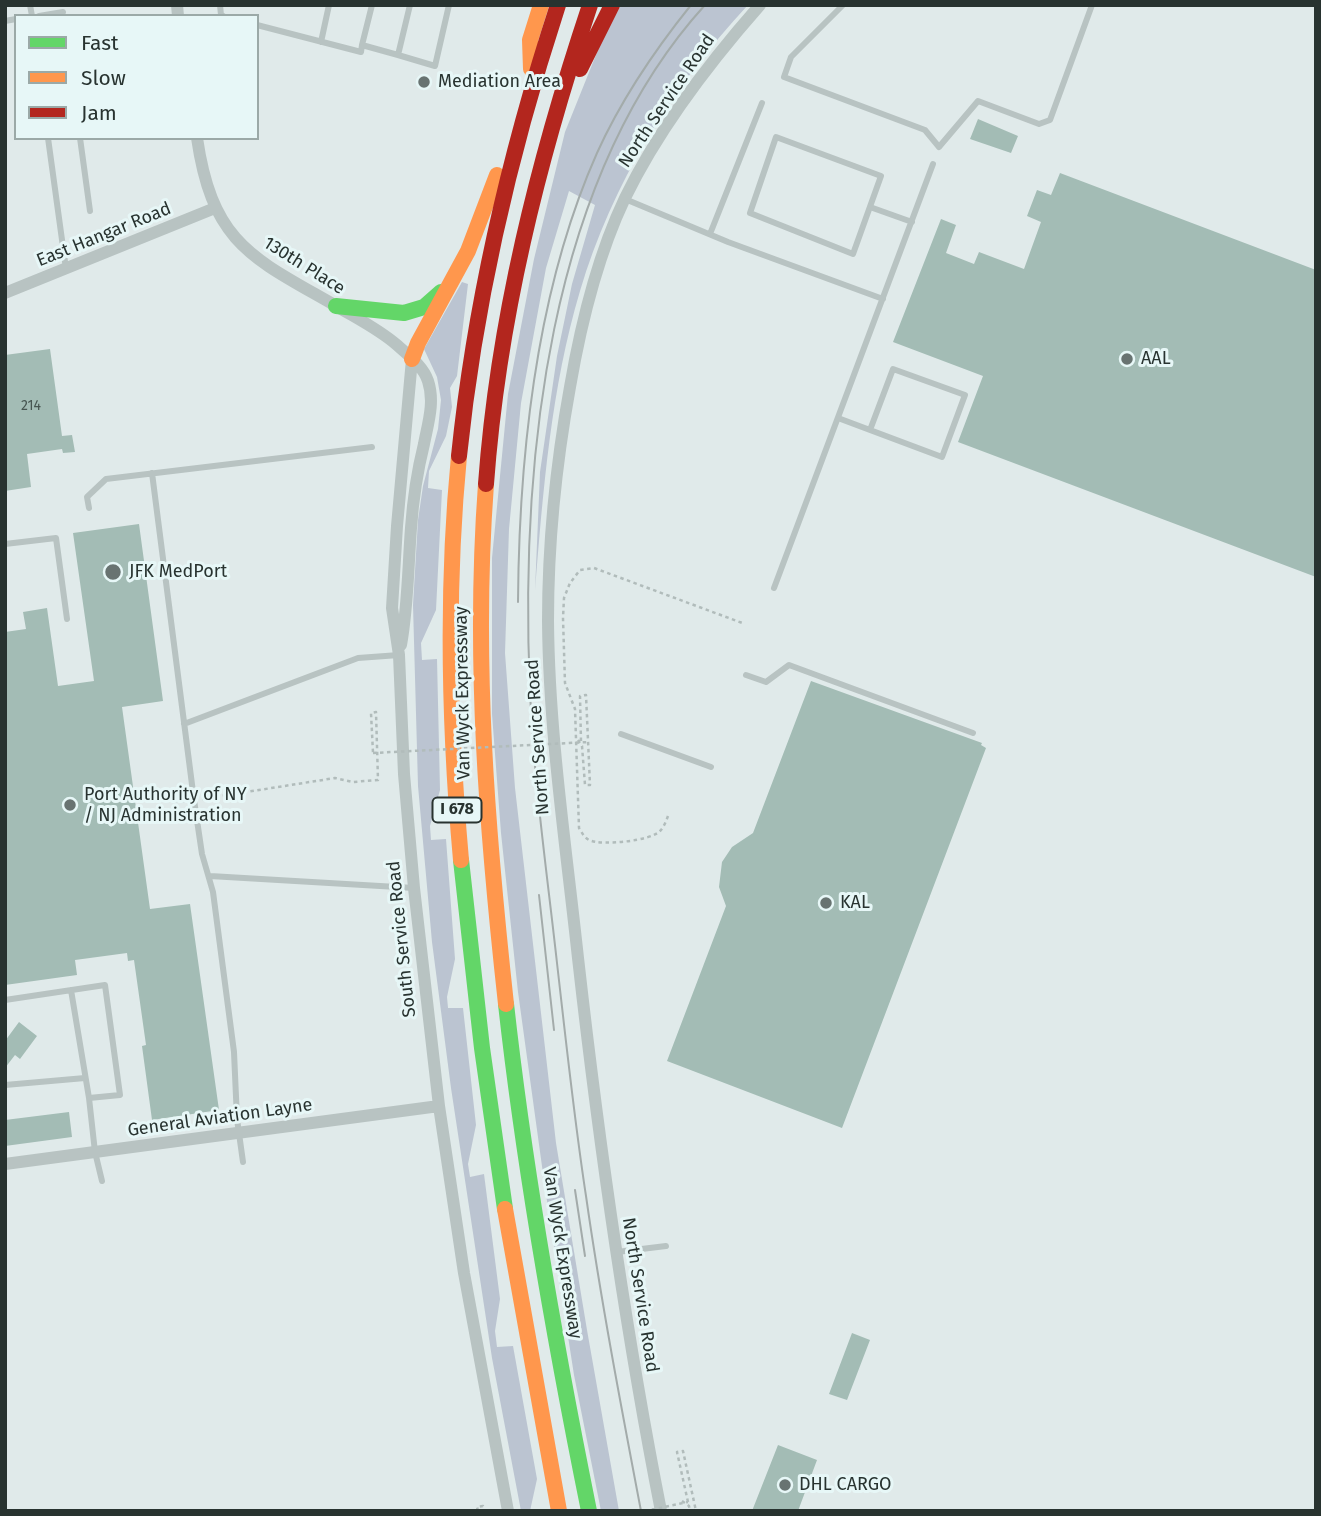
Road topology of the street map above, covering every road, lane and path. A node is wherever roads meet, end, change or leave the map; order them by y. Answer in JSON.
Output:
{"nodes":[{"id":1,"x":329,"y":5,"type":"edge"},
{"id":2,"x":372,"y":5,"type":"edge"},
{"id":3,"x":410,"y":5,"type":"edge"},
{"id":4,"x":449,"y":5,"type":"edge"},
{"id":5,"x":541,"y":5,"type":"edge"},
{"id":6,"x":558,"y":5,"type":"edge"},
{"id":7,"x":590,"y":5,"type":"edge"},
{"id":8,"x":612,"y":5,"type":"edge"},
{"id":9,"x":760,"y":5,"type":"edge"},
{"id":10,"x":843,"y":5,"type":"edge"},
{"id":11,"x":1092,"y":5,"type":"edge"},
{"id":12,"x":259,"y":26,"type":"edge"},
{"id":13,"x":321,"y":41,"type":"junction"},
{"id":14,"x":362,"y":45,"type":"junction"},
{"id":15,"x":398,"y":55,"type":"junction"},
{"id":16,"x":532,"y":85,"type":"junction"},
{"id":17,"x":762,"y":103,"type":"dead end"},
{"id":18,"x":526,"y":108,"type":"junction"},
{"id":19,"x":48,"y":140,"type":"edge"},
{"id":20,"x":80,"y":140,"type":"edge"},
{"id":21,"x":197,"y":140,"type":"edge"},
{"id":22,"x":546,"y":145,"type":"junction"},
{"id":23,"x":933,"y":164,"type":"dead end"},
{"id":24,"x":625,"y":199,"type":"junction"},
{"id":25,"x":870,"y":207,"type":"junction"},
{"id":26,"x":215,"y":208,"type":"junction"},
{"id":27,"x":90,"y":211,"type":"dead end"},
{"id":28,"x":912,"y":222,"type":"junction"},
{"id":29,"x":710,"y":234,"type":"junction"},
{"id":30,"x":66,"y":269,"type":"junction"},
{"id":31,"x":450,"y":283,"type":"junction"},
{"id":32,"x":5,"y":293,"type":"edge"},
{"id":33,"x":883,"y":299,"type":"junction"},
{"id":34,"x":336,"y":306,"type":"junction"},
{"id":35,"x":412,"y":359,"type":"junction"},
{"id":36,"x":838,"y":418,"type":"junction"},
{"id":37,"x":870,"y":430,"type":"junction"},
{"id":38,"x":372,"y":447,"type":"dead end"},
{"id":39,"x":152,"y":473,"type":"junction"},
{"id":40,"x":89,"y":508,"type":"dead end"},
{"id":41,"x":5,"y":544,"type":"edge"},
{"id":42,"x":774,"y":588,"type":"dead end"},
{"id":43,"x":67,"y":619,"type":"dead end"},
{"id":44,"x":744,"y":624,"type":"dead end"},
{"id":45,"x":399,"y":655,"type":"junction"},
{"id":46,"x":746,"y":675,"type":"dead end"},
{"id":47,"x":184,"y":724,"type":"junction"},
{"id":48,"x":973,"y":733,"type":"dead end"},
{"id":49,"x":621,"y":734,"type":"dead end"},
{"id":50,"x":577,"y":738,"type":"junction"},
{"id":51,"x":581,"y":742,"type":"junction"},
{"id":52,"x":589,"y":742,"type":"dead end"},
{"id":53,"x":711,"y":768,"type":"dead end"},
{"id":54,"x":194,"y":800,"type":"junction"},
{"id":55,"x":174,"y":801,"type":"dead end"},
{"id":56,"x":668,"y":816,"type":"dead end"},
{"id":57,"x":210,"y":876,"type":"junction"},
{"id":58,"x":414,"y":888,"type":"junction"},
{"id":59,"x":71,"y":990,"type":"junction"},
{"id":60,"x":5,"y":1000,"type":"edge"},
{"id":61,"x":85,"y":1078,"type":"junction"},
{"id":62,"x":5,"y":1085,"type":"edge"},
{"id":63,"x":89,"y":1097,"type":"junction"},
{"id":64,"x":439,"y":1106,"type":"junction"},
{"id":65,"x":239,"y":1133,"type":"junction"},
{"id":66,"x":95,"y":1152,"type":"junction"},
{"id":67,"x":243,"y":1162,"type":"dead end"},
{"id":68,"x":5,"y":1164,"type":"edge"},
{"id":69,"x":102,"y":1181,"type":"dead end"},
{"id":70,"x":666,"y":1246,"type":"dead end"},
{"id":71,"x":615,"y":1252,"type":"junction"},
{"id":72,"x":682,"y":1501,"type":"dead end"},
{"id":73,"x":478,"y":1511,"type":"edge"},
{"id":74,"x":484,"y":1511,"type":"edge"},
{"id":75,"x":508,"y":1511,"type":"edge"},
{"id":76,"x":559,"y":1511,"type":"edge"},
{"id":77,"x":589,"y":1511,"type":"edge"},
{"id":78,"x":645,"y":1511,"type":"edge"},
{"id":79,"x":661,"y":1511,"type":"edge"},
{"id":80,"x":690,"y":1511,"type":"edge"},
{"id":81,"x":696,"y":1511,"type":"edge"}],
"edges":[{"from":1,"to":13,"type":"lane"},
{"from":2,"to":14,"type":"lane"},
{"from":3,"to":15,"type":"lane"},
{"from":4,"to":15,"type":"lane"},
{"from":5,"to":16,"type":"highway"},
{"from":6,"to":16,"type":"highway","name":"Van Wyck Expressway","number":"I 678"},
{"from":7,"to":22,"type":"highway","name":"Van Wyck Expressway","number":"I 678"},
{"from":8,"to":22,"type":"highway"},
{"from":9,"to":24,"type":"street","name":"North Service Road"},
{"from":10,"to":11,"type":"lane"},
{"from":12,"to":13,"type":"lane"},
{"from":13,"to":14,"type":"lane"},
{"from":14,"to":15,"type":"lane"},
{"from":16,"to":18,"type":"highway","name":"Van Wyck Expressway","number":"I 678"},
{"from":17,"to":29,"type":"lane"},
{"from":18,"to":31,"type":"highway"},
{"from":18,"to":76,"type":"highway","name":"Van Wyck Expressway","number":"I 678"},
{"from":19,"to":30,"type":"lane"},
{"from":20,"to":27,"type":"lane"},
{"from":21,"to":26,"type":"street","name":"130th Place"},
{"from":22,"to":77,"type":"highway","name":"Van Wyck Expressway","number":"I 678"},
{"from":23,"to":28,"type":"lane"},
{"from":24,"to":29,"type":"lane"},
{"from":24,"to":71,"type":"street","name":"North Service Road"},
{"from":25,"to":25,"type":"lane"},
{"from":25,"to":28,"type":"lane"},
{"from":26,"to":30,"type":"street","name":"East Hangar Road"},
{"from":26,"to":34,"type":"street","name":"130th Place"},
{"from":28,"to":33,"type":"lane"},
{"from":29,"to":33,"type":"lane"},
{"from":30,"to":32,"type":"street","name":"East Hangar Road"},
{"from":31,"to":34,"type":"highway"},
{"from":31,"to":35,"type":"highway"},
{"from":33,"to":36,"type":"lane"},
{"from":34,"to":35,"type":"street","name":"130th Place"},
{"from":35,"to":45,"type":"street","name":"South Service Road"},
{"from":35,"to":45,"type":"street"},
{"from":36,"to":37,"type":"lane"},
{"from":36,"to":42,"type":"lane"},
{"from":37,"to":37,"type":"lane"},
{"from":38,"to":39,"type":"lane"},
{"from":39,"to":40,"type":"lane"},
{"from":39,"to":47,"type":"lane"},
{"from":41,"to":43,"type":"lane"},
{"from":44,"to":50,"type":"path"},
{"from":45,"to":47,"type":"lane"},
{"from":45,"to":58,"type":"street","name":"South Service Road"},
{"from":46,"to":48,"type":"lane"},
{"from":47,"to":54,"type":"lane"},
{"from":49,"to":53,"type":"lane"},
{"from":50,"to":51,"type":"path"},
{"from":50,"to":56,"type":"path"},
{"from":51,"to":52,"type":"path","bridge":true},
{"from":51,"to":54,"type":"path","bridge":true},
{"from":54,"to":55,"type":"path"},
{"from":54,"to":57,"type":"lane"},
{"from":57,"to":58,"type":"lane"},
{"from":57,"to":65,"type":"lane"},
{"from":58,"to":64,"type":"street","name":"South Service Road"},
{"from":59,"to":60,"type":"lane"},
{"from":59,"to":61,"type":"lane"},
{"from":59,"to":63,"type":"lane"},
{"from":61,"to":62,"type":"lane"},
{"from":61,"to":63,"type":"lane"},
{"from":63,"to":66,"type":"lane"},
{"from":64,"to":65,"type":"street","name":"General Aviation Layne"},
{"from":64,"to":75,"type":"street","name":"South Service Road"},
{"from":65,"to":66,"type":"street","name":"General Aviation Layne"},
{"from":65,"to":67,"type":"lane"},
{"from":66,"to":68,"type":"street","name":"General Aviation Layne"},
{"from":66,"to":69,"type":"lane"},
{"from":70,"to":71,"type":"lane"},
{"from":71,"to":79,"type":"street","name":"North Service Road"},
{"from":72,"to":80,"type":"path"},
{"from":73,"to":74,"type":"path"},
{"from":78,"to":81,"type":"path","bridge":true}]}
